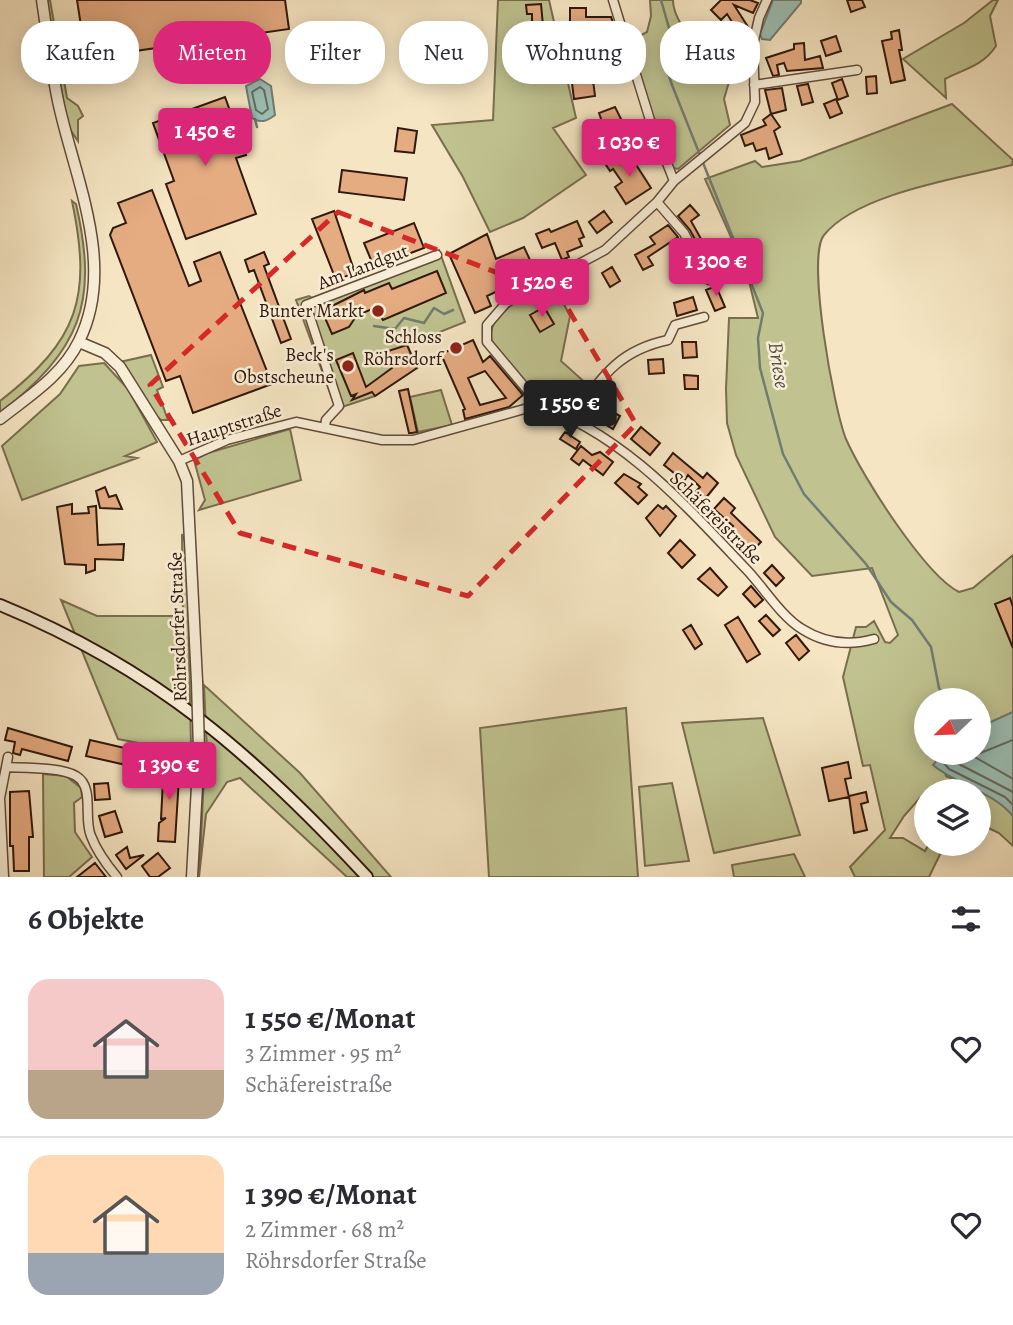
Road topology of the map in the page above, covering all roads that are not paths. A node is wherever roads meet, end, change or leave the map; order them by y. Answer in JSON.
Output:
{"nodes":[{"id":1,"x":42,"y":0,"type":"edge"},
{"id":2,"x":613,"y":0,"type":"edge"},
{"id":3,"x":767,"y":0,"type":"edge"},
{"id":4,"x":857,"y":70,"type":"dead end"},
{"id":5,"x":754,"y":85,"type":"junction"},
{"id":6,"x":674,"y":181,"type":"junction"},
{"id":7,"x":657,"y":202,"type":"junction"},
{"id":8,"x":437,"y":255,"type":"dead end"},
{"id":9,"x":709,"y":280,"type":"dead end"},
{"id":10,"x":704,"y":317,"type":"dead end"},
{"id":11,"x":79,"y":342,"type":"junction"},
{"id":12,"x":533,"y":404,"type":"junction"},
{"id":13,"x":0,"y":419,"type":"edge"},
{"id":14,"x":571,"y":420,"type":"junction"},
{"id":15,"x":326,"y":427,"type":"junction"},
{"id":16,"x":179,"y":461,"type":"junction"},
{"id":17,"x":0,"y":605,"type":"edge"},
{"id":18,"x":874,"y":639,"type":"dead end"},
{"id":19,"x":8,"y":757,"type":"dead end"},
{"id":20,"x":6,"y":767,"type":"junction"},
{"id":21,"x":0,"y":826,"type":"edge"},
{"id":22,"x":4,"y":877,"type":"edge"},
{"id":23,"x":117,"y":877,"type":"edge"},
{"id":24,"x":192,"y":877,"type":"edge"},
{"id":25,"x":367,"y":877,"type":"edge"}],
"edges":[{"from":1,"to":11,"type":"street"},
{"from":2,"to":6,"type":"street"},
{"from":3,"to":5,"type":"street"},
{"from":4,"to":5,"type":"street"},
{"from":5,"to":6,"type":"street"},
{"from":6,"to":7,"type":"street"},
{"from":7,"to":9,"type":"street"},
{"from":7,"to":12,"type":"street"},
{"from":8,"to":15,"type":"street","name":"Am Landgut"},
{"from":10,"to":14,"type":"street"},
{"from":11,"to":13,"type":"street"},
{"from":11,"to":16,"type":"street","name":"Röhrsdorfer Straße"},
{"from":12,"to":14,"type":"street","name":"Schäfereistraße"},
{"from":12,"to":15,"type":"street","name":"Hauptstraße"},
{"from":14,"to":18,"type":"street","name":"Schäfereistraße"},
{"from":15,"to":16,"type":"street","name":"Hauptstraße"},
{"from":16,"to":24,"type":"street","name":"Röhrsdorfer Straße","bridge":true},
{"from":17,"to":25,"type":"main road"},
{"from":19,"to":20,"type":"street"},
{"from":20,"to":21,"type":"street"},
{"from":20,"to":23,"type":"street"},
{"from":21,"to":22,"type":"street"}]}
